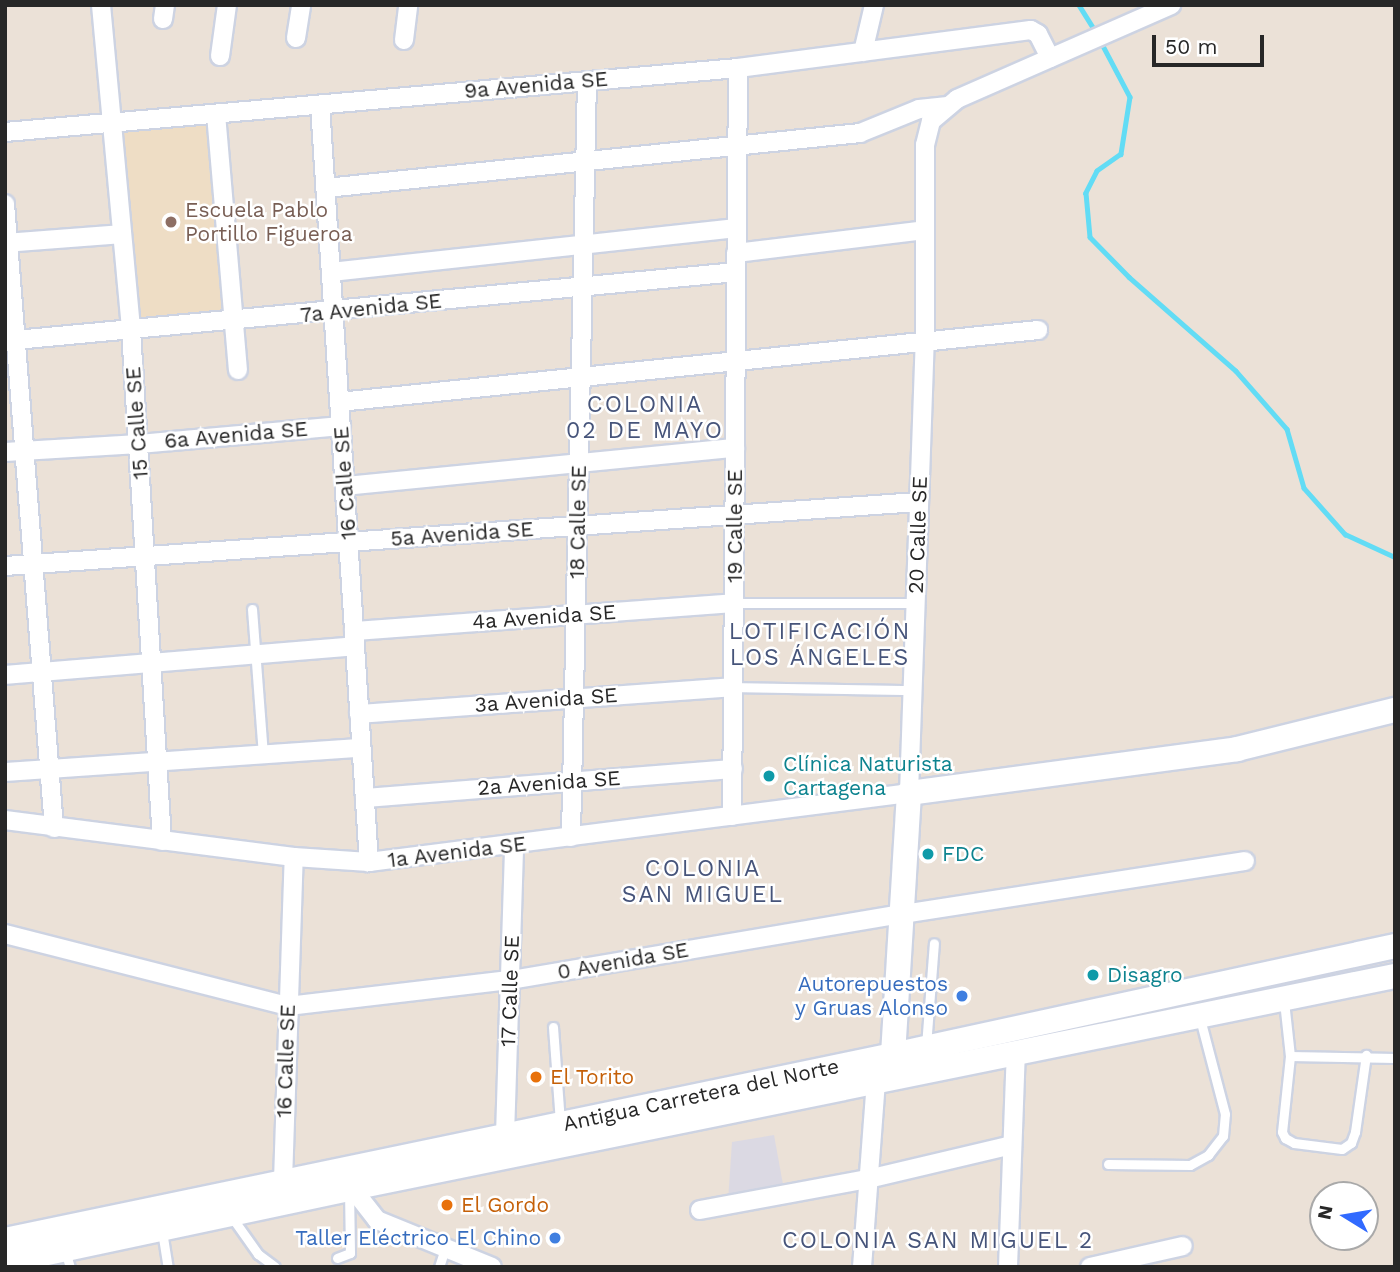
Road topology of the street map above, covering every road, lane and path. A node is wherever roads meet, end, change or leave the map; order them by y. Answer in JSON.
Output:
{"nodes":[{"id":1,"x":101,"y":5,"type":"edge"},
{"id":2,"x":227,"y":5,"type":"edge"},
{"id":3,"x":301,"y":5,"type":"edge"},
{"id":4,"x":408,"y":5,"type":"edge"},
{"id":5,"x":874,"y":5,"type":"edge"},
{"id":6,"x":1171,"y":5,"type":"edge"},
{"id":7,"x":296,"y":37,"type":"dead end"},
{"id":8,"x":404,"y":40,"type":"dead end"},
{"id":9,"x":863,"y":52,"type":"junction"},
{"id":10,"x":220,"y":57,"type":"dead end"},
{"id":11,"x":1050,"y":58,"type":"junction"},
{"id":12,"x":738,"y":68,"type":"junction"},
{"id":13,"x":587,"y":81,"type":"junction"},
{"id":14,"x":320,"y":105,"type":"junction"},
{"id":15,"x":948,"y":106,"type":"junction"},
{"id":16,"x":216,"y":114,"type":"junction"},
{"id":17,"x":110,"y":123,"type":"junction"},
{"id":18,"x":5,"y":132,"type":"edge"},
{"id":19,"x":737,"y":143,"type":"junction"},
{"id":20,"x":586,"y":161,"type":"junction"},
{"id":21,"x":326,"y":188,"type":"junction"},
{"id":22,"x":5,"y":204,"type":"edge"},
{"id":23,"x":737,"y":228,"type":"junction"},
{"id":24,"x":925,"y":229,"type":"junction"},
{"id":25,"x":121,"y":234,"type":"junction"},
{"id":26,"x":7,"y":243,"type":"edge"},
{"id":27,"x":584,"y":246,"type":"junction"},
{"id":28,"x":736,"y":253,"type":"junction"},
{"id":29,"x":331,"y":272,"type":"junction"},
{"id":30,"x":736,"y":272,"type":"junction"},
{"id":31,"x":583,"y":287,"type":"junction"},
{"id":32,"x":333,"y":312,"type":"junction"},
{"id":33,"x":232,"y":321,"type":"junction"},
{"id":34,"x":131,"y":330,"type":"junction"},
{"id":35,"x":1038,"y":330,"type":"dead end"},
{"id":36,"x":11,"y":341,"type":"edge"},
{"id":37,"x":925,"y":343,"type":"junction"},
{"id":38,"x":736,"y":361,"type":"junction"},
{"id":39,"x":238,"y":370,"type":"dead end"},
{"id":40,"x":581,"y":377,"type":"junction"},
{"id":41,"x":339,"y":402,"type":"junction"},
{"id":42,"x":341,"y":426,"type":"junction"},
{"id":43,"x":139,"y":444,"type":"junction"},
{"id":44,"x":735,"y":448,"type":"junction"},
{"id":45,"x":25,"y":451,"type":"junction"},
{"id":46,"x":5,"y":452,"type":"edge"},
{"id":47,"x":579,"y":462,"type":"junction"},
{"id":48,"x":345,"y":486,"type":"junction"},
{"id":49,"x":919,"y":502,"type":"junction"},
{"id":50,"x":735,"y":515,"type":"junction"},
{"id":51,"x":578,"y":526,"type":"junction"},
{"id":52,"x":348,"y":542,"type":"junction"},
{"id":53,"x":146,"y":556,"type":"junction"},
{"id":54,"x":34,"y":564,"type":"junction"},
{"id":55,"x":5,"y":566,"type":"edge"},
{"id":56,"x":735,"y":603,"type":"junction"},
{"id":57,"x":916,"y":603,"type":"junction"},
{"id":58,"x":252,"y":609,"type":"dead end"},
{"id":59,"x":576,"y":615,"type":"junction"},
{"id":60,"x":354,"y":638,"type":"junction"},
{"id":61,"x":255,"y":654,"type":"junction"},
{"id":62,"x":152,"y":663,"type":"junction"},
{"id":63,"x":42,"y":673,"type":"junction"},
{"id":64,"x":5,"y":676,"type":"edge"},
{"id":65,"x":733,"y":687,"type":"junction"},
{"id":66,"x":912,"y":690,"type":"junction"},
{"id":67,"x":574,"y":698,"type":"junction"},
{"id":68,"x":1395,"y":710,"type":"edge"},
{"id":69,"x":359,"y":714,"type":"junction"},
{"id":70,"x":361,"y":748,"type":"junction"},
{"id":71,"x":262,"y":755,"type":"junction"},
{"id":72,"x":157,"y":763,"type":"junction"},
{"id":73,"x":50,"y":768,"type":"junction"},
{"id":74,"x":733,"y":769,"type":"junction"},
{"id":75,"x":5,"y":772,"type":"edge"},
{"id":76,"x":572,"y":781,"type":"junction"},
{"id":77,"x":909,"y":793,"type":"junction"},
{"id":78,"x":365,"y":797,"type":"junction"},
{"id":79,"x":732,"y":816,"type":"junction"},
{"id":80,"x":5,"y":820,"type":"edge"},
{"id":81,"x":54,"y":828,"type":"junction"},
{"id":82,"x":571,"y":837,"type":"junction"},
{"id":83,"x":162,"y":841,"type":"junction"},
{"id":84,"x":514,"y":845,"type":"junction"},
{"id":85,"x":294,"y":857,"type":"junction"},
{"id":86,"x":1245,"y":861,"type":"dead end"},
{"id":87,"x":369,"y":862,"type":"junction"},
{"id":88,"x":903,"y":914,"type":"junction"},
{"id":89,"x":5,"y":934,"type":"edge"},
{"id":90,"x":934,"y":943,"type":"dead end"},
{"id":91,"x":1395,"y":946,"type":"edge"},
{"id":92,"x":1395,"y":976,"type":"edge"},
{"id":93,"x":511,"y":980,"type":"junction"},
{"id":94,"x":1284,"y":999,"type":"junction"},
{"id":95,"x":288,"y":1006,"type":"junction"},
{"id":96,"x":1199,"y":1015,"type":"junction"},
{"id":97,"x":553,"y":1027,"type":"dead end"},
{"id":98,"x":926,"y":1048,"type":"junction"},
{"id":99,"x":1016,"y":1052,"type":"junction"},
{"id":100,"x":892,"y":1055,"type":"junction"},
{"id":101,"x":1366,"y":1055,"type":"junction"},
{"id":102,"x":1290,"y":1056,"type":"junction"},
{"id":103,"x":1395,"y":1058,"type":"edge"},
{"id":104,"x":876,"y":1082,"type":"junction"},
{"id":105,"x":561,"y":1125,"type":"junction"},
{"id":106,"x":505,"y":1136,"type":"junction"},
{"id":107,"x":1012,"y":1145,"type":"junction"},
{"id":108,"x":1108,"y":1164,"type":"dead end"},
{"id":109,"x":869,"y":1179,"type":"junction"},
{"id":110,"x":283,"y":1181,"type":"junction"},
{"id":111,"x":350,"y":1189,"type":"junction"},
{"id":112,"x":700,"y":1210,"type":"dead end"},
{"id":113,"x":230,"y":1214,"type":"junction"},
{"id":114,"x":161,"y":1229,"type":"junction"},
{"id":115,"x":5,"y":1240,"type":"edge"},
{"id":116,"x":446,"y":1246,"type":"junction"},
{"id":117,"x":1183,"y":1246,"type":"dead end"},
{"id":118,"x":67,"y":1258,"type":"edge"},
{"id":119,"x":337,"y":1258,"type":"dead end"},
{"id":120,"x":5,"y":1262,"type":"edge"},
{"id":121,"x":168,"y":1267,"type":"edge"},
{"id":122,"x":275,"y":1267,"type":"edge"},
{"id":123,"x":439,"y":1267,"type":"edge"},
{"id":124,"x":492,"y":1267,"type":"edge"},
{"id":125,"x":862,"y":1267,"type":"edge"},
{"id":126,"x":1008,"y":1267,"type":"edge"},
{"id":127,"x":1090,"y":1267,"type":"edge"}],
"edges":[{"from":1,"to":17,"type":"street","name":"15 Calle SE"},
{"from":2,"to":10,"type":"street"},
{"from":3,"to":7,"type":"street"},
{"from":4,"to":8,"type":"street"},
{"from":5,"to":9,"type":"street"},
{"from":6,"to":11,"type":"street"},
{"from":9,"to":11,"type":"street","name":"9a Avenida SE"},
{"from":9,"to":12,"type":"street","name":"9a Avenida SE"},
{"from":11,"to":15,"type":"street"},
{"from":12,"to":13,"type":"street","name":"9a Avenida SE"},
{"from":12,"to":19,"type":"street","name":"19 Calle SE"},
{"from":13,"to":14,"type":"street","name":"9a Avenida SE"},
{"from":13,"to":20,"type":"street","name":"18 Calle SE"},
{"from":14,"to":16,"type":"street","name":"9a Avenida SE"},
{"from":14,"to":21,"type":"street","name":"16 Calle SE"},
{"from":15,"to":19,"type":"street"},
{"from":15,"to":24,"type":"street","name":"20 Calle SE"},
{"from":16,"to":17,"type":"street","name":"9a Avenida SE"},
{"from":16,"to":33,"type":"street"},
{"from":17,"to":18,"type":"street","name":"9a Avenida SE"},
{"from":17,"to":25,"type":"street","name":"15 Calle SE"},
{"from":19,"to":20,"type":"street"},
{"from":19,"to":23,"type":"street","name":"19 Calle SE"},
{"from":20,"to":21,"type":"street"},
{"from":20,"to":27,"type":"street","name":"18 Calle SE"},
{"from":21,"to":29,"type":"street","name":"16 Calle SE"},
{"from":22,"to":26,"type":"street"},
{"from":23,"to":27,"type":"street"},
{"from":23,"to":28,"type":"street","name":"19 Calle SE"},
{"from":24,"to":28,"type":"street"},
{"from":24,"to":37,"type":"street","name":"20 Calle SE"},
{"from":25,"to":26,"type":"street"},
{"from":25,"to":34,"type":"street","name":"15 Calle SE"},
{"from":26,"to":36,"type":"street"},
{"from":27,"to":29,"type":"street"},
{"from":27,"to":31,"type":"street","name":"18 Calle SE"},
{"from":28,"to":30,"type":"street","name":"19 Calle SE"},
{"from":29,"to":32,"type":"street","name":"16 Calle SE"},
{"from":30,"to":31,"type":"street","name":"7a Avenida SE"},
{"from":30,"to":38,"type":"street","name":"19 Calle SE"},
{"from":31,"to":32,"type":"street","name":"7a Avenida SE"},
{"from":31,"to":40,"type":"street","name":"18 Calle SE"},
{"from":32,"to":33,"type":"street","name":"7a Avenida SE"},
{"from":32,"to":41,"type":"street","name":"16 Calle SE"},
{"from":33,"to":34,"type":"street","name":"7a Avenida SE"},
{"from":33,"to":39,"type":"street"},
{"from":34,"to":36,"type":"street","name":"7a Avenida SE"},
{"from":34,"to":43,"type":"street","name":"15 Calle SE"},
{"from":35,"to":37,"type":"street"},
{"from":36,"to":45,"type":"street"},
{"from":37,"to":38,"type":"street"},
{"from":37,"to":49,"type":"street","name":"20 Calle SE"},
{"from":38,"to":40,"type":"street"},
{"from":38,"to":44,"type":"street","name":"19 Calle SE"},
{"from":40,"to":41,"type":"street"},
{"from":40,"to":47,"type":"street","name":"18 Calle SE"},
{"from":41,"to":42,"type":"street","name":"16 Calle SE"},
{"from":42,"to":43,"type":"street","name":"6a Avenida SE"},
{"from":42,"to":48,"type":"street","name":"16 Calle SE"},
{"from":43,"to":45,"type":"street","name":"6a Avenida SE"},
{"from":43,"to":53,"type":"street","name":"15 Calle SE"},
{"from":44,"to":47,"type":"street"},
{"from":44,"to":50,"type":"street","name":"19 Calle SE"},
{"from":45,"to":46,"type":"street","name":"6a Avenida SE"},
{"from":45,"to":54,"type":"street"},
{"from":47,"to":48,"type":"street"},
{"from":47,"to":51,"type":"street","name":"18 Calle SE"},
{"from":48,"to":52,"type":"street","name":"16 Calle SE"},
{"from":49,"to":50,"type":"street","name":"5a Avenida SE"},
{"from":49,"to":57,"type":"street","name":"20 Calle SE"},
{"from":50,"to":51,"type":"street","name":"5a Avenida SE"},
{"from":50,"to":56,"type":"street","name":"19 Calle SE"},
{"from":51,"to":52,"type":"street","name":"5a Avenida SE"},
{"from":51,"to":59,"type":"street","name":"18 Calle SE"},
{"from":52,"to":53,"type":"street","name":"5a Avenida SE"},
{"from":52,"to":60,"type":"street","name":"16 Calle SE"},
{"from":53,"to":54,"type":"street","name":"5a Avenida SE"},
{"from":53,"to":62,"type":"street","name":"15 Calle SE"},
{"from":54,"to":55,"type":"street","name":"5a Avenida SE"},
{"from":54,"to":63,"type":"street"},
{"from":56,"to":57,"type":"lane"},
{"from":56,"to":59,"type":"street","name":"4a Avenida SE"},
{"from":56,"to":65,"type":"street","name":"19 Calle SE"},
{"from":57,"to":66,"type":"street","name":"20 Calle SE"},
{"from":58,"to":61,"type":"lane"},
{"from":59,"to":60,"type":"street","name":"4a Avenida SE"},
{"from":59,"to":67,"type":"street","name":"18 Calle SE"},
{"from":60,"to":61,"type":"street","name":"4a Avenida SE"},
{"from":60,"to":69,"type":"street","name":"16 Calle SE"},
{"from":61,"to":62,"type":"street","name":"4a Avenida SE"},
{"from":61,"to":71,"type":"lane"},
{"from":62,"to":63,"type":"street","name":"4a Avenida SE"},
{"from":62,"to":72,"type":"street","name":"15 Calle SE"},
{"from":63,"to":64,"type":"street","name":"4a Avenida SE"},
{"from":63,"to":73,"type":"street"},
{"from":65,"to":66,"type":"lane"},
{"from":65,"to":67,"type":"street","name":"3a Avenida SE"},
{"from":65,"to":74,"type":"street","name":"19 Calle SE"},
{"from":66,"to":77,"type":"street","name":"20 Calle SE"},
{"from":67,"to":69,"type":"street","name":"3a Avenida SE"},
{"from":67,"to":76,"type":"street","name":"18 Calle SE"},
{"from":68,"to":77,"type":"main road"},
{"from":69,"to":70,"type":"street","name":"16 Calle SE"},
{"from":70,"to":71,"type":"street"},
{"from":70,"to":78,"type":"street","name":"16 Calle SE"},
{"from":71,"to":72,"type":"street"},
{"from":72,"to":73,"type":"street"},
{"from":72,"to":83,"type":"street","name":"15 Calle SE"},
{"from":73,"to":75,"type":"street"},
{"from":73,"to":81,"type":"street"},
{"from":74,"to":76,"type":"street","name":"2a Avenida SE"},
{"from":74,"to":79,"type":"street","name":"19 Calle SE"},
{"from":76,"to":78,"type":"street","name":"2a Avenida SE"},
{"from":76,"to":82,"type":"street","name":"18 Calle SE"},
{"from":77,"to":79,"type":"street","name":"1a Avenida SE"},
{"from":77,"to":88,"type":"main road","name":"20 Calle SE"},
{"from":78,"to":87,"type":"street","name":"16 Calle SE"},
{"from":79,"to":82,"type":"street","name":"1a Avenida SE"},
{"from":80,"to":81,"type":"street","name":"1a Avenida SE"},
{"from":81,"to":83,"type":"street","name":"1a Avenida SE"},
{"from":82,"to":84,"type":"street","name":"1a Avenida SE"},
{"from":83,"to":85,"type":"street","name":"1a Avenida SE"},
{"from":84,"to":87,"type":"street","name":"1a Avenida SE"},
{"from":84,"to":93,"type":"street","name":"17 Calle SE"},
{"from":85,"to":87,"type":"street","name":"1a Avenida SE"},
{"from":85,"to":95,"type":"street","name":"16 Calle SE"},
{"from":86,"to":88,"type":"street","name":"0 Avenida SE"},
{"from":88,"to":93,"type":"street","name":"0 Avenida SE"},
{"from":88,"to":100,"type":"main road","name":"20 Calle SE"},
{"from":89,"to":95,"type":"street","name":"0 Avenida SE"},
{"from":90,"to":98,"type":"lane"},
{"from":91,"to":98,"type":"main road","name":"Antigua Carretera del Norte"},
{"from":92,"to":94,"type":"main road","name":"Antigua Carretera del Norte"},
{"from":93,"to":95,"type":"street","name":"0 Avenida SE"},
{"from":93,"to":106,"type":"street","name":"17 Calle SE"},
{"from":94,"to":96,"type":"main road","name":"Antigua Carretera del Norte"},
{"from":94,"to":102,"type":"lane"},
{"from":95,"to":110,"type":"street","name":"16 Calle SE"},
{"from":96,"to":99,"type":"main road","name":"Antigua Carretera del Norte"},
{"from":96,"to":108,"type":"lane"},
{"from":97,"to":105,"type":"lane"},
{"from":98,"to":100,"type":"main road","name":"Antigua Carretera del Norte"},
{"from":99,"to":104,"type":"main road","name":"Antigua Carretera del Norte"},
{"from":99,"to":107,"type":"street"},
{"from":100,"to":105,"type":"main road","name":"Antigua Carretera del Norte"},
{"from":101,"to":102,"type":"lane"},
{"from":101,"to":102,"type":"lane"},
{"from":101,"to":103,"type":"lane"},
{"from":104,"to":109,"type":"street"},
{"from":104,"to":111,"type":"main road","name":"Antigua Carretera del Norte"},
{"from":105,"to":106,"type":"main road","name":"Antigua Carretera del Norte"},
{"from":106,"to":110,"type":"main road","name":"Antigua Carretera del Norte"},
{"from":107,"to":109,"type":"street"},
{"from":107,"to":126,"type":"street"},
{"from":109,"to":112,"type":"street"},
{"from":109,"to":125,"type":"street"},
{"from":110,"to":115,"type":"main road","name":"Antigua Carretera del Norte"},
{"from":111,"to":113,"type":"main road","name":"Antigua Carretera del Norte"},
{"from":111,"to":116,"type":"street"},
{"from":111,"to":119,"type":"lane"},
{"from":113,"to":114,"type":"main road","name":"Antigua Carretera del Norte"},
{"from":113,"to":122,"type":"lane"},
{"from":114,"to":118,"type":"main road","name":"Antigua Carretera del Norte"},
{"from":114,"to":121,"type":"lane"},
{"from":116,"to":123,"type":"lane"},
{"from":116,"to":124,"type":"street"},
{"from":117,"to":127,"type":"street"},
{"from":118,"to":120,"type":"main road","name":"Antigua Carretera del Norte"}]}
